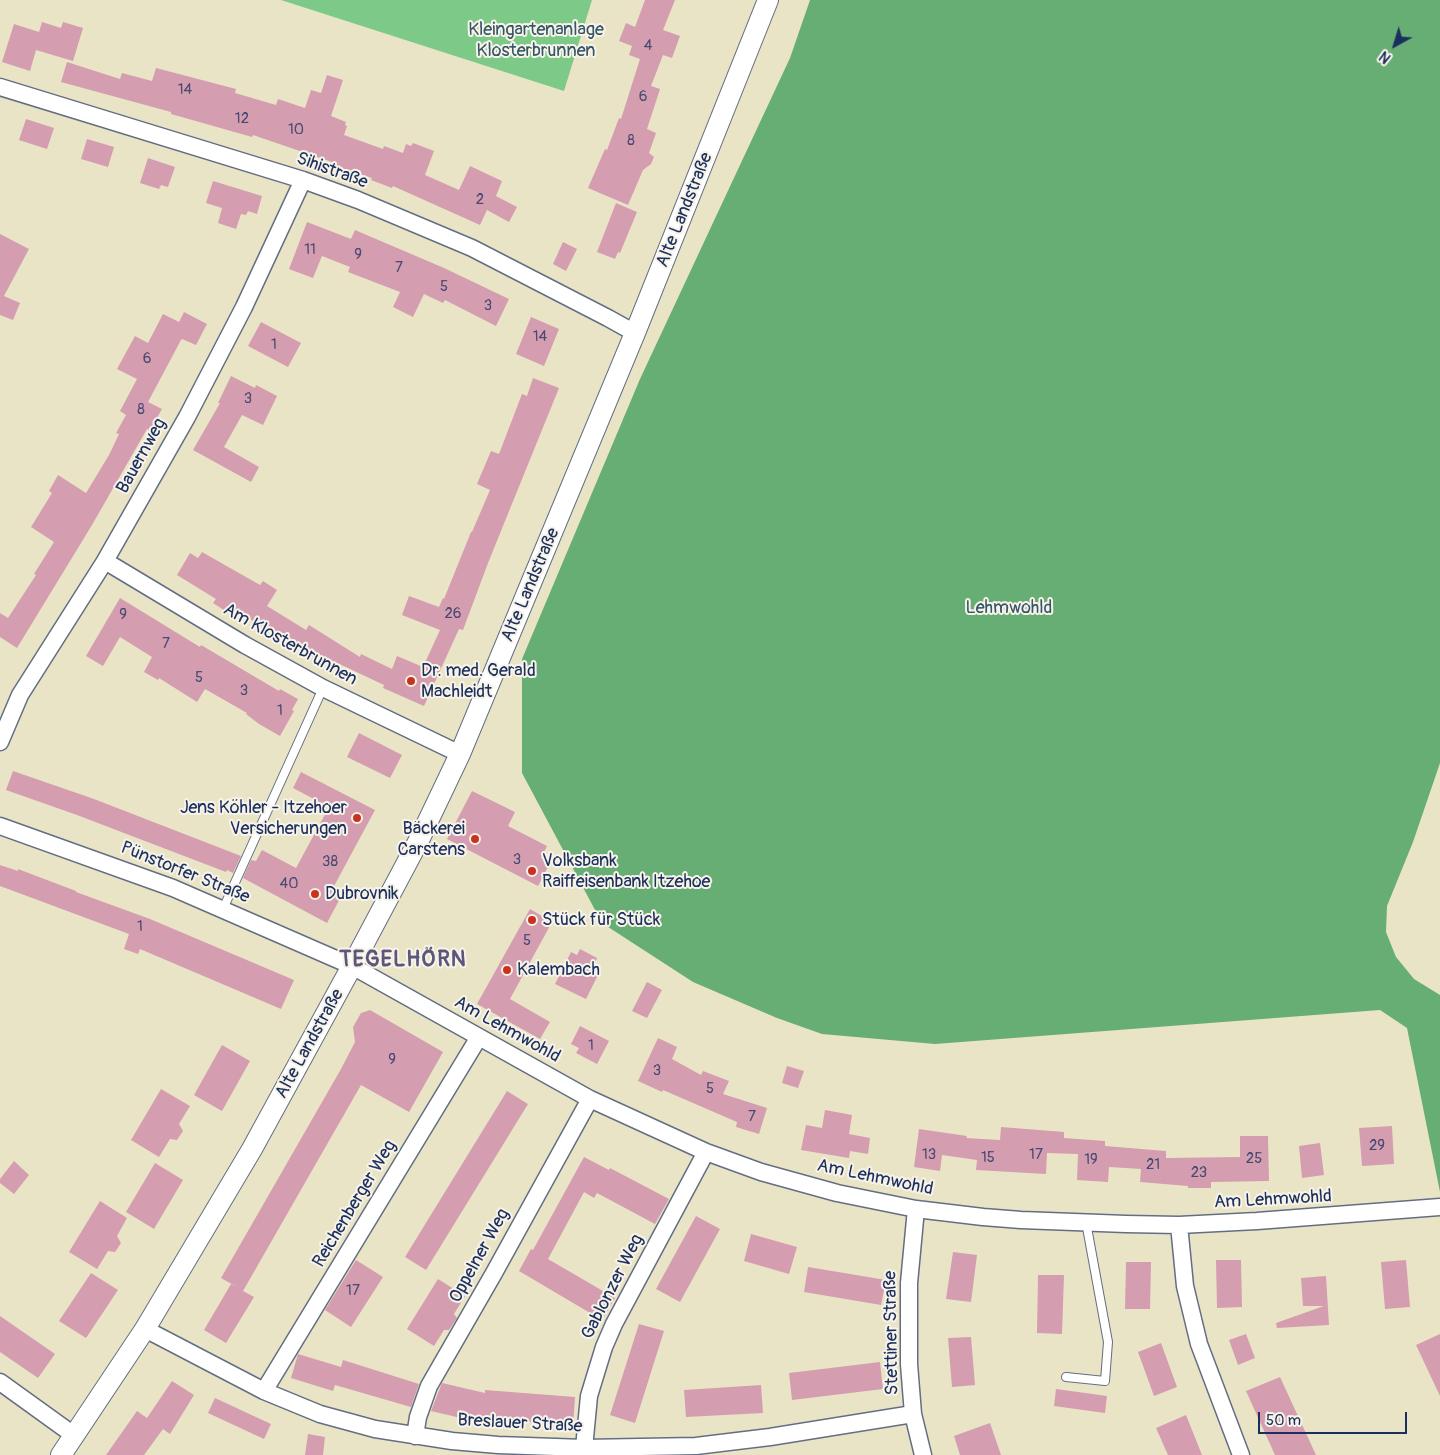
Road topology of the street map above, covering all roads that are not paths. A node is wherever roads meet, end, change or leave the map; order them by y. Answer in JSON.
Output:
{"nodes":[{"id":1,"x":768,"y":0,"type":"edge"},
{"id":2,"x":2,"y":92,"type":"edge"},
{"id":3,"x":303,"y":180,"type":"junction"},
{"id":4,"x":635,"y":333,"type":"junction"},
{"id":5,"x":104,"y":561,"type":"junction"},
{"id":6,"x":323,"y":688,"type":"junction"},
{"id":7,"x":0,"y":742,"type":"edge"},
{"id":8,"x":460,"y":754,"type":"junction"},
{"id":9,"x":0,"y":826,"type":"edge"},
{"id":10,"x":223,"y":909,"type":"junction"},
{"id":11,"x":352,"y":966,"type":"junction"},
{"id":12,"x":479,"y":1037,"type":"junction"},
{"id":13,"x":590,"y":1098,"type":"junction"},
{"id":14,"x":706,"y":1152,"type":"junction"},
{"id":15,"x":916,"y":1209,"type":"junction"},
{"id":16,"x":1439,"y":1211,"type":"edge"},
{"id":17,"x":1086,"y":1222,"type":"junction"},
{"id":18,"x":1179,"y":1225,"type":"junction"},
{"id":19,"x":145,"y":1330,"type":"junction"},
{"id":20,"x":1066,"y":1377,"type":"dead end"},
{"id":21,"x":0,"y":1382,"type":"edge"},
{"id":22,"x":264,"y":1391,"type":"junction"},
{"id":23,"x":913,"y":1414,"type":"junction"},
{"id":24,"x":75,"y":1436,"type":"junction"},
{"id":25,"x":415,"y":1436,"type":"junction"},
{"id":26,"x":451,"y":1448,"type":"edge"},
{"id":27,"x":584,"y":1448,"type":"junction"},
{"id":28,"x":486,"y":1450,"type":"edge"},
{"id":29,"x":61,"y":1455,"type":"edge"},
{"id":30,"x":923,"y":1455,"type":"edge"},
{"id":31,"x":1241,"y":1455,"type":"edge"}],
"edges":[{"from":1,"to":4,"type":"street","name":"Alte Landstraße"},
{"from":2,"to":3,"type":"street","name":"Sihistraße"},
{"from":3,"to":4,"type":"street","name":"Sihistraße"},
{"from":3,"to":5,"type":"street","name":"Bauernweg"},
{"from":4,"to":8,"type":"street","name":"Alte Landstraße"},
{"from":5,"to":6,"type":"street","name":"Am Klosterbrunnen"},
{"from":5,"to":7,"type":"street","name":"Bauernweg"},
{"from":6,"to":8,"type":"street","name":"Am Klosterbrunnen"},
{"from":6,"to":10,"type":"lane"},
{"from":8,"to":11,"type":"street","name":"Alte Landstraße"},
{"from":9,"to":10,"type":"street","name":"Pünstorfer Straße"},
{"from":10,"to":11,"type":"street","name":"Pünstorfer Straße"},
{"from":11,"to":12,"type":"street","name":"Am Lehmwohld"},
{"from":11,"to":19,"type":"street","name":"Alte Landstraße"},
{"from":12,"to":13,"type":"street","name":"Am Lehmwohld"},
{"from":12,"to":22,"type":"street","name":"Reichenberger Weg"},
{"from":13,"to":14,"type":"street","name":"Am Lehmwohld"},
{"from":13,"to":25,"type":"street","name":"Oppelner Weg"},
{"from":14,"to":15,"type":"street","name":"Am Lehmwohld"},
{"from":14,"to":27,"type":"street","name":"Gablonzer Weg"},
{"from":15,"to":17,"type":"street","name":"Am Lehmwohld"},
{"from":15,"to":23,"type":"street","name":"Stettiner Straße"},
{"from":16,"to":18,"type":"street","name":"Am Lehmwohld"},
{"from":17,"to":18,"type":"street","name":"Am Lehmwohld"},
{"from":17,"to":20,"type":"lane"},
{"from":18,"to":31,"type":"street"},
{"from":19,"to":22,"type":"street","name":"Breslauer Straße"},
{"from":19,"to":24,"type":"street","name":"Alte Landstraße"},
{"from":21,"to":24,"type":"street"},
{"from":22,"to":25,"type":"street","name":"Breslauer Straße"},
{"from":23,"to":27,"type":"street","name":"Breslauer Straße"},
{"from":23,"to":30,"type":"street","name":"Stettiner Straße"},
{"from":24,"to":29,"type":"street","name":"Alte Landstraße"},
{"from":25,"to":26,"type":"street","name":"Breslauer Straße"},
{"from":26,"to":28,"type":"street","name":"Breslauer Straße"},
{"from":27,"to":28,"type":"street","name":"Breslauer Straße"}]}
